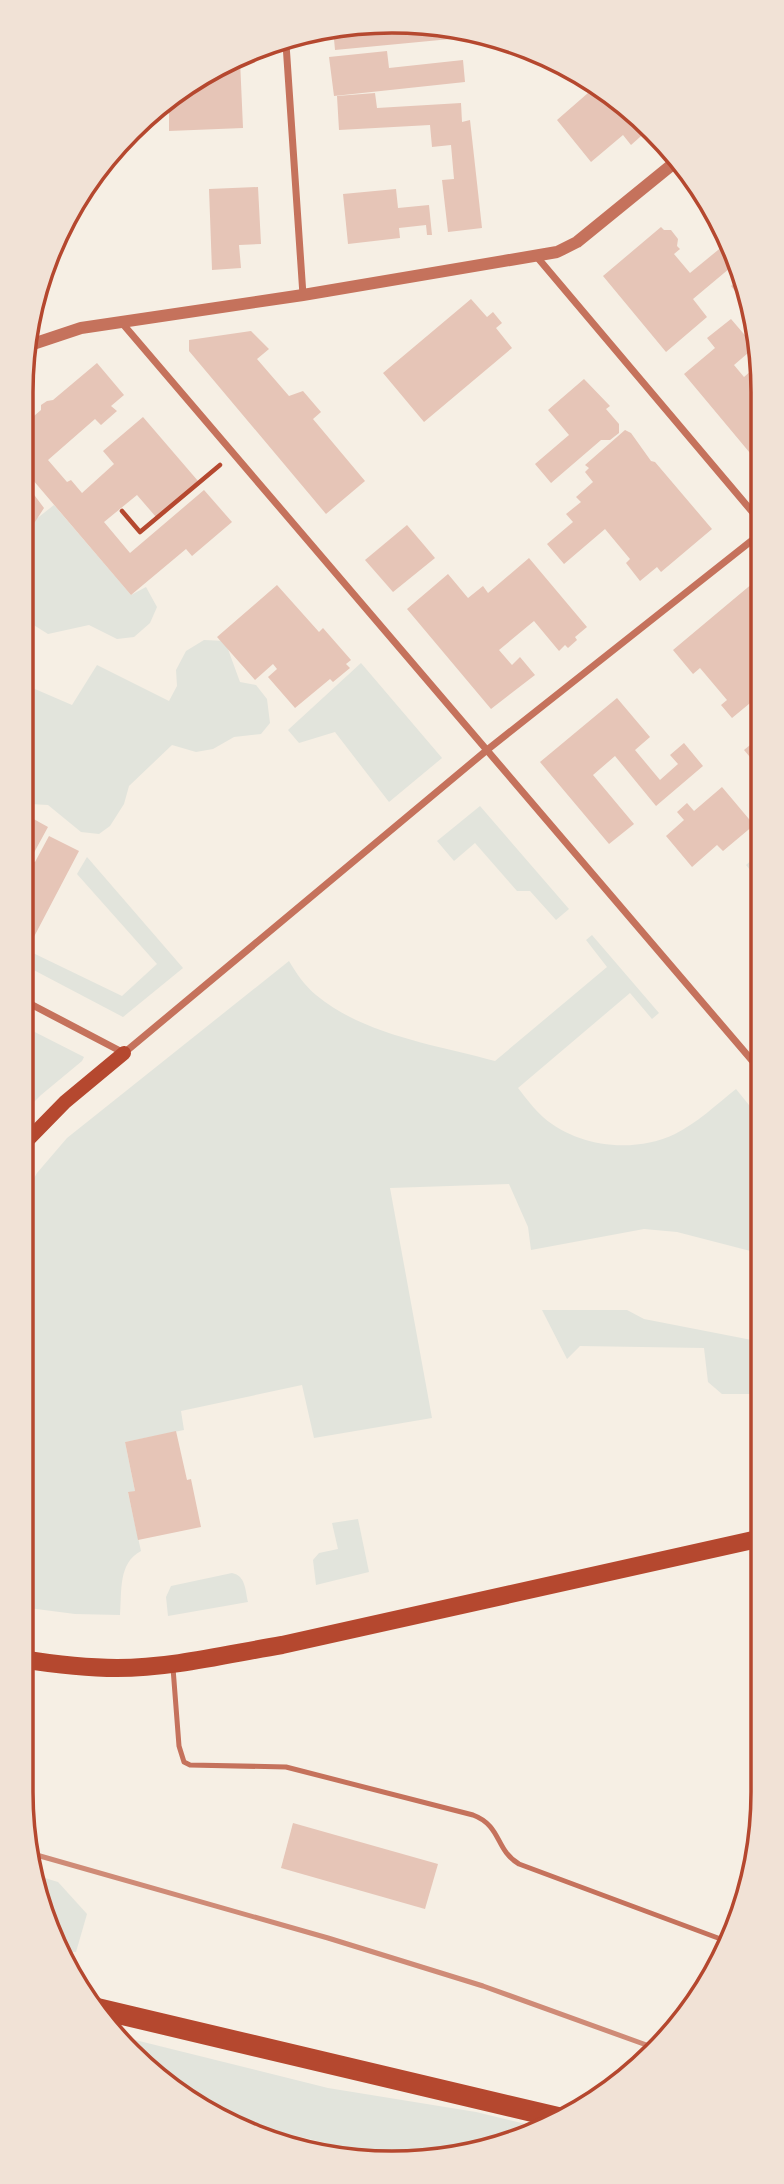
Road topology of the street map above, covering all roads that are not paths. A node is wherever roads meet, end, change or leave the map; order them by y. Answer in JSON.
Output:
{"nodes":[{"id":1,"x":286,"y":49,"type":"edge"},
{"id":2,"x":671,"y":166,"type":"edge"},
{"id":3,"x":537,"y":257,"type":"junction"},
{"id":4,"x":303,"y":295,"type":"junction"},
{"id":5,"x":122,"y":323,"type":"junction"},
{"id":6,"x":36,"y":343,"type":"edge"},
{"id":7,"x":751,"y":510,"type":"edge"},
{"id":8,"x":751,"y":541,"type":"edge"},
{"id":9,"x":487,"y":750,"type":"junction"},
{"id":10,"x":33,"y":1005,"type":"edge"},
{"id":11,"x":124,"y":1053,"type":"junction"},
{"id":12,"x":751,"y":1058,"type":"edge"},
{"id":13,"x":33,"y":1135,"type":"edge"},
{"id":14,"x":751,"y":1542,"type":"edge"},
{"id":15,"x":33,"y":1661,"type":"edge"},
{"id":16,"x":172,"y":1663,"type":"junction"},
{"id":17,"x":719,"y":1938,"type":"edge"},
{"id":18,"x":108,"y":2011,"type":"edge"},
{"id":19,"x":548,"y":2115,"type":"edge"}],
"edges":[{"from":1,"to":4,"type":"street"},
{"from":2,"to":3,"type":"street"},
{"from":3,"to":4,"type":"street"},
{"from":3,"to":7,"type":"street"},
{"from":4,"to":5,"type":"street"},
{"from":5,"to":6,"type":"street"},
{"from":5,"to":9,"type":"street"},
{"from":8,"to":9,"type":"street"},
{"from":9,"to":11,"type":"street"},
{"from":9,"to":12,"type":"street"},
{"from":10,"to":11,"type":"street"},
{"from":11,"to":13,"type":"main road"},
{"from":14,"to":16,"type":"main road"},
{"from":15,"to":16,"type":"main road"},
{"from":16,"to":17,"type":"lane"},
{"from":18,"to":19,"type":"highway"}]}
